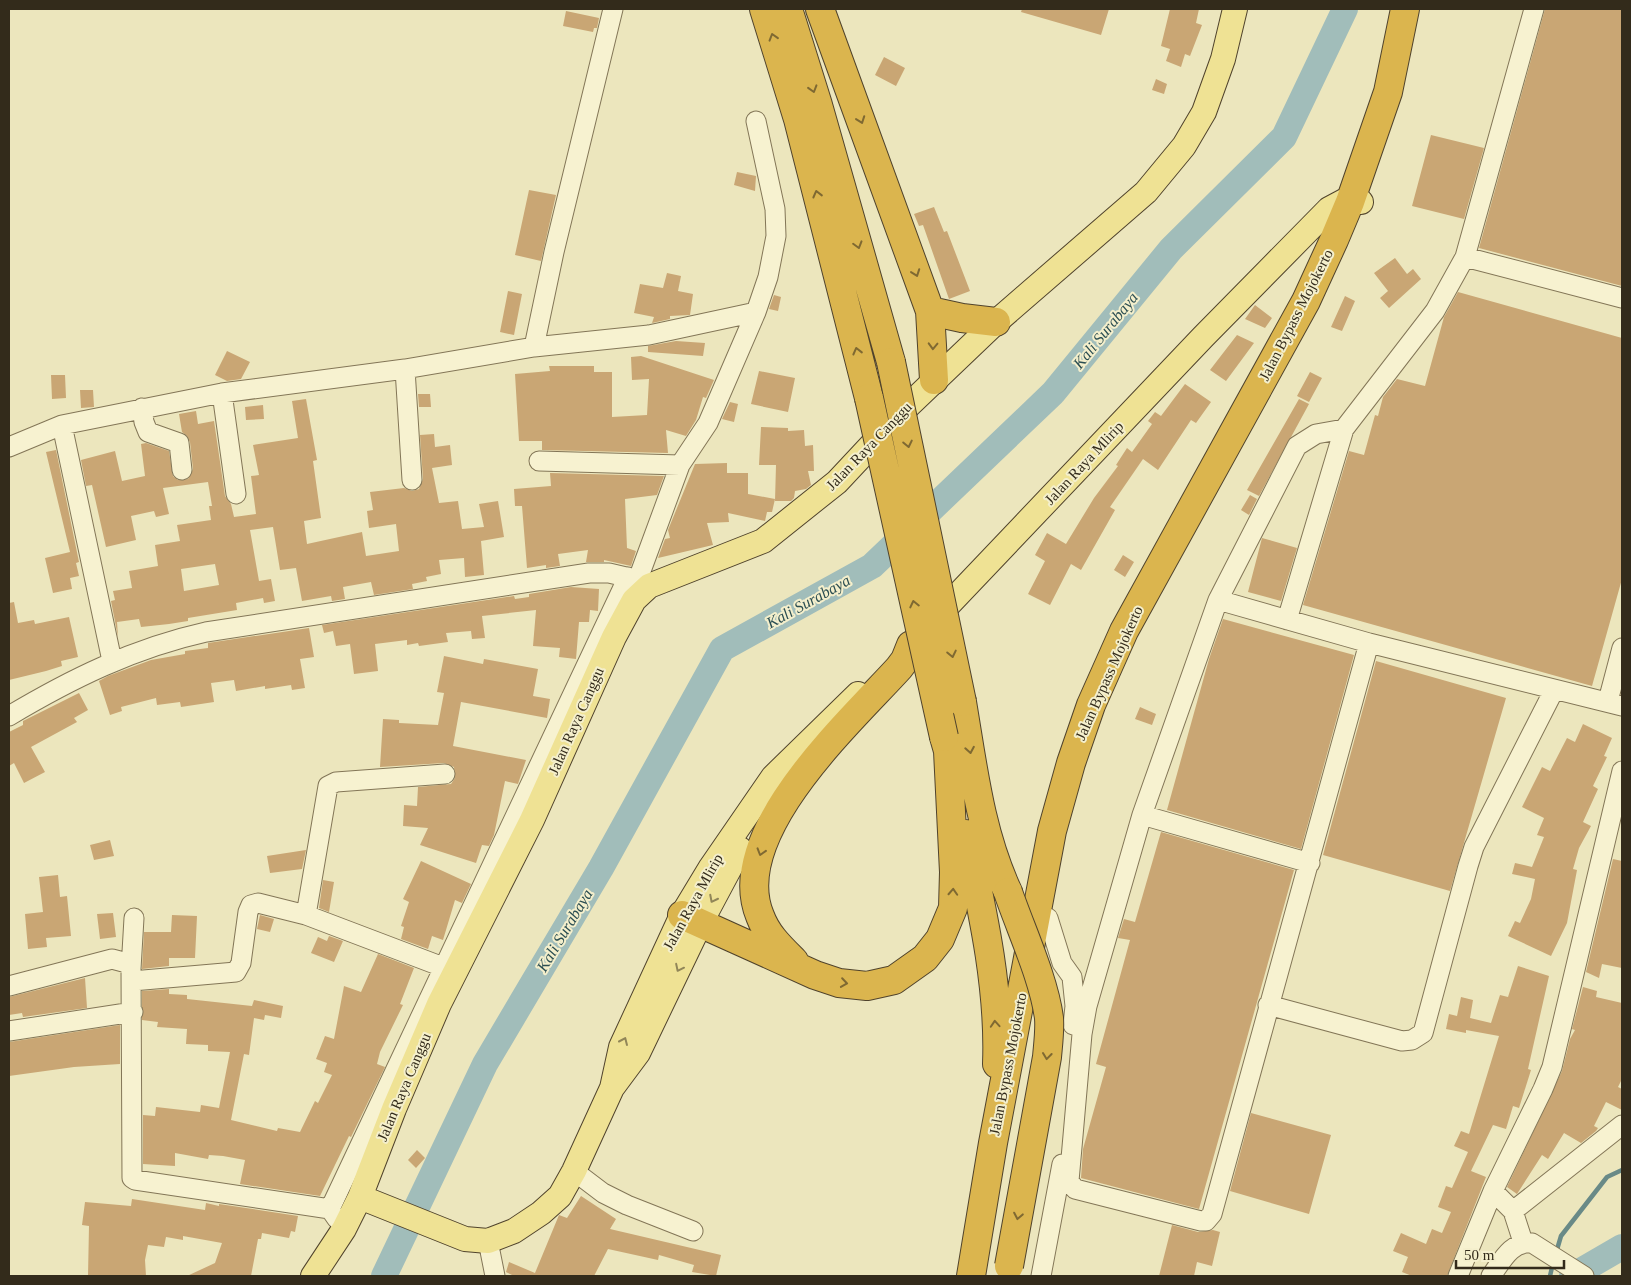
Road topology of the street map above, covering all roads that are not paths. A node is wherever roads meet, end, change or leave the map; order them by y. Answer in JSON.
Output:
{"nodes":[{"id":1,"x":613,"y":9,"type":"edge"},
{"id":2,"x":764,"y":9,"type":"edge"},
{"id":3,"x":788,"y":9,"type":"edge"},
{"id":4,"x":820,"y":9,"type":"edge"},
{"id":5,"x":1235,"y":9,"type":"edge"},
{"id":6,"x":1405,"y":9,"type":"edge"},
{"id":7,"x":1419,"y":9,"type":"edge"},
{"id":8,"x":1534,"y":9,"type":"edge"},
{"id":9,"x":756,"y":120,"type":"dead end"},
{"id":10,"x":1356,"y":202,"type":"junction"},
{"id":11,"x":1465,"y":257,"type":"junction"},
{"id":12,"x":1622,"y":298,"type":"edge"},
{"id":13,"x":930,"y":311,"type":"junction"},
{"id":14,"x":756,"y":312,"type":"junction"},
{"id":15,"x":996,"y":322,"type":"junction"},
{"id":16,"x":534,"y":347,"type":"junction"},
{"id":17,"x":405,"y":369,"type":"junction"},
{"id":18,"x":934,"y":380,"type":"junction"},
{"id":19,"x":222,"y":393,"type":"junction"},
{"id":20,"x":142,"y":408,"type":"junction"},
{"id":21,"x":62,"y":425,"type":"junction"},
{"id":22,"x":1344,"y":430,"type":"junction"},
{"id":23,"x":9,"y":447,"type":"edge"},
{"id":24,"x":539,"y":461,"type":"dead end"},
{"id":25,"x":680,"y":465,"type":"junction"},
{"id":26,"x":182,"y":470,"type":"dead end"},
{"id":27,"x":412,"y":480,"type":"dead end"},
{"id":28,"x":236,"y":494,"type":"dead end"},
{"id":29,"x":638,"y":581,"type":"junction"},
{"id":30,"x":1218,"y":600,"type":"junction"},
{"id":31,"x":1287,"y":620,"type":"junction"},
{"id":32,"x":1369,"y":643,"type":"junction"},
{"id":33,"x":910,"y":645,"type":"junction"},
{"id":34,"x":1622,"y":648,"type":"edge"},
{"id":35,"x":112,"y":661,"type":"junction"},
{"id":36,"x":1554,"y":690,"type":"junction"},
{"id":37,"x":1615,"y":704,"type":"edge"},
{"id":38,"x":9,"y":716,"type":"edge"},
{"id":39,"x":946,"y":744,"type":"junction"},
{"id":40,"x":1622,"y":771,"type":"edge"},
{"id":41,"x":445,"y":774,"type":"dead end"},
{"id":42,"x":1142,"y":815,"type":"junction"},
{"id":43,"x":1310,"y":863,"type":"junction"},
{"id":44,"x":306,"y":915,"type":"junction"},
{"id":45,"x":134,"y":918,"type":"dead end"},
{"id":46,"x":1048,"y":918,"type":"junction"},
{"id":47,"x":691,"y":920,"type":"junction"},
{"id":48,"x":799,"y":966,"type":"junction"},
{"id":49,"x":443,"y":967,"type":"junction"},
{"id":50,"x":131,"y":975,"type":"junction"},
{"id":51,"x":9,"y":986,"type":"edge"},
{"id":52,"x":1268,"y":1005,"type":"junction"},
{"id":53,"x":133,"y":1012,"type":"junction"},
{"id":54,"x":9,"y":1031,"type":"edge"},
{"id":55,"x":1622,"y":1125,"type":"edge"},
{"id":56,"x":993,"y":1143,"type":"junction"},
{"id":57,"x":574,"y":1171,"type":"junction"},
{"id":58,"x":1493,"y":1191,"type":"junction"},
{"id":59,"x":360,"y":1197,"type":"junction"},
{"id":60,"x":330,"y":1209,"type":"junction"},
{"id":61,"x":1513,"y":1211,"type":"junction"},
{"id":62,"x":344,"y":1228,"type":"junction"},
{"id":63,"x":693,"y":1231,"type":"dead end"},
{"id":64,"x":476,"y":1240,"type":"junction"},
{"id":65,"x":1523,"y":1242,"type":"junction"},
{"id":66,"x":1000,"y":1273,"type":"edge"},
{"id":67,"x":313,"y":1276,"type":"edge"},
{"id":68,"x":495,"y":1276,"type":"edge"},
{"id":69,"x":971,"y":1276,"type":"edge"},
{"id":70,"x":1042,"y":1276,"type":"edge"},
{"id":71,"x":1458,"y":1276,"type":"edge"},
{"id":72,"x":1491,"y":1276,"type":"edge"},
{"id":73,"x":1584,"y":1276,"type":"edge"}],
"edges":[{"from":1,"to":16,"type":"street"},
{"from":39,"to":2,"type":"highway","one_way":true,"bridge":true},
{"from":3,"to":66,"type":"highway","one_way":true,"bridge":true},
{"from":4,"to":13,"type":"highway","one_way":true},
{"from":5,"to":15,"type":"main road","name":"Jalan Raya Canggu"},
{"from":6,"to":10,"type":"highway"},
{"from":7,"to":10,"type":"highway"},
{"from":8,"to":11,"type":"street"},
{"from":9,"to":14,"type":"street"},
{"from":10,"to":33,"type":"main road","name":"Jalan Raya Mlirip"},
{"from":10,"to":46,"type":"highway","name":"Jalan Bypass Mojokerto"},
{"from":10,"to":56,"type":"highway","name":"Jalan Bypass Mojokerto"},
{"from":11,"to":12,"type":"street"},
{"from":11,"to":22,"type":"street"},
{"from":13,"to":15,"type":"highway"},
{"from":13,"to":18,"type":"highway","one_way":true},
{"from":14,"to":16,"type":"street"},
{"from":14,"to":25,"type":"street"},
{"from":15,"to":18,"type":"main road","name":"Jalan Raya Canggu"},
{"from":16,"to":17,"type":"street"},
{"from":17,"to":19,"type":"street"},
{"from":17,"to":27,"type":"street"},
{"from":18,"to":29,"type":"main road","name":"Jalan Raya Canggu"},
{"from":19,"to":20,"type":"street"},
{"from":19,"to":28,"type":"street"},
{"from":20,"to":21,"type":"street"},
{"from":20,"to":26,"type":"street"},
{"from":21,"to":23,"type":"street"},
{"from":21,"to":35,"type":"street"},
{"from":22,"to":30,"type":"street"},
{"from":22,"to":31,"type":"street"},
{"from":24,"to":25,"type":"street"},
{"from":25,"to":29,"type":"street"},
{"from":29,"to":35,"type":"street"},
{"from":29,"to":49,"type":"street"},
{"from":29,"to":59,"type":"main road","name":"Jalan Raya Canggu"},
{"from":30,"to":31,"type":"street"},
{"from":30,"to":42,"type":"street"},
{"from":31,"to":32,"type":"street"},
{"from":32,"to":36,"type":"street"},
{"from":32,"to":43,"type":"street"},
{"from":33,"to":47,"type":"main road","name":"Jalan Raya Mlirip"},
{"from":33,"to":48,"type":"highway","one_way":true},
{"from":34,"to":37,"type":"street"},
{"from":35,"to":38,"type":"street"},
{"from":36,"to":37,"type":"street"},
{"from":36,"to":52,"type":"street"},
{"from":48,"to":39,"type":"highway","one_way":true},
{"from":56,"to":39,"type":"highway","one_way":true},
{"from":40,"to":58,"type":"street"},
{"from":41,"to":44,"type":"street"},
{"from":42,"to":43,"type":"street"},
{"from":42,"to":52,"type":"street"},
{"from":43,"to":52,"type":"street"},
{"from":44,"to":49,"type":"street"},
{"from":44,"to":50,"type":"street"},
{"from":45,"to":50,"type":"street"},
{"from":46,"to":66,"type":"highway","name":"Jalan Bypass Mojokerto"},
{"from":46,"to":70,"type":"street"},
{"from":47,"to":48,"type":"highway"},
{"from":47,"to":57,"type":"main road","name":"Jalan Raya Mlirip"},
{"from":49,"to":60,"type":"street"},
{"from":50,"to":51,"type":"street"},
{"from":50,"to":53,"type":"street"},
{"from":53,"to":54,"type":"street"},
{"from":53,"to":60,"type":"street"},
{"from":55,"to":61,"type":"street"},
{"from":56,"to":69,"type":"highway","name":"Jalan Bypass Mojokerto"},
{"from":57,"to":63,"type":"street"},
{"from":57,"to":64,"type":"main road","name":"Jalan Raya Mlirip"},
{"from":58,"to":61,"type":"street"},
{"from":58,"to":71,"type":"street"},
{"from":59,"to":62,"type":"main road"},
{"from":59,"to":64,"type":"main road"},
{"from":60,"to":62,"type":"street"},
{"from":61,"to":65,"type":"street"},
{"from":62,"to":67,"type":"main road"},
{"from":64,"to":68,"type":"street"},
{"from":65,"to":72,"type":"street"},
{"from":65,"to":73,"type":"street"}]}
